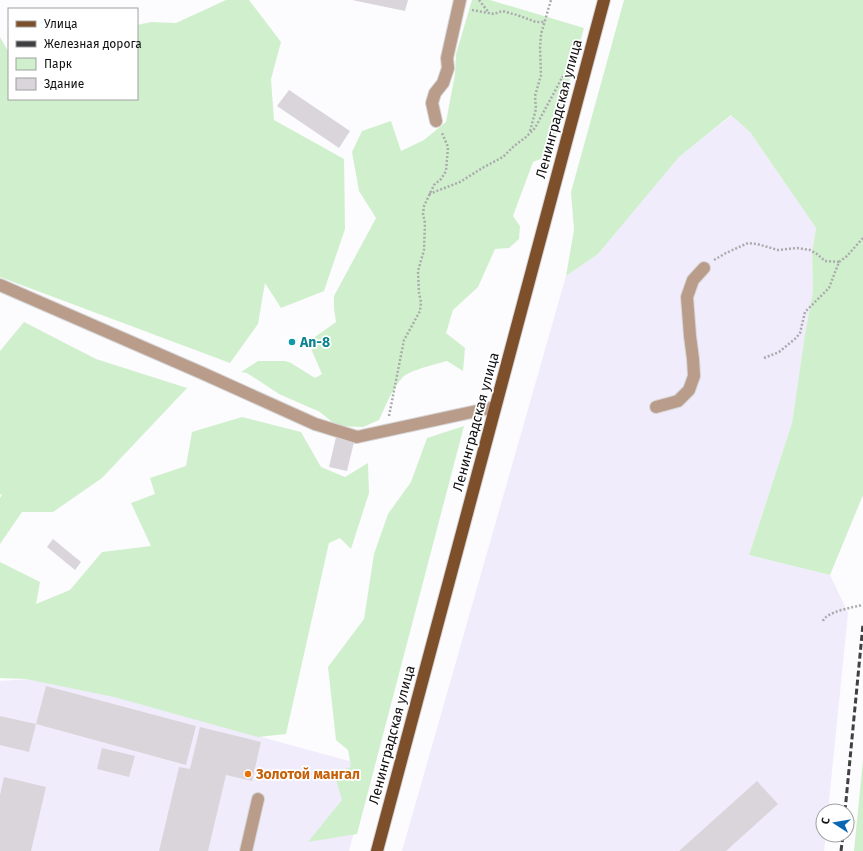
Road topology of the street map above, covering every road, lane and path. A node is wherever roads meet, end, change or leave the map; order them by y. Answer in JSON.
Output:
{"nodes":[{"id":1,"x":479,"y":0,"type":"edge"},
{"id":2,"x":551,"y":0,"type":"edge"},
{"id":3,"x":604,"y":0,"type":"edge"},
{"id":4,"x":459,"y":4,"type":"edge"},
{"id":5,"x":489,"y":13,"type":"junction"},
{"id":6,"x":545,"y":22,"type":"junction"},
{"id":7,"x":563,"y":76,"type":"dead end"},
{"id":8,"x":436,"y":121,"type":"joint"},
{"id":9,"x":530,"y":134,"type":"junction"},
{"id":10,"x":429,"y":194,"type":"junction"},
{"id":11,"x":863,"y":238,"type":"edge"},
{"id":12,"x":839,"y":262,"type":"junction"},
{"id":13,"x":704,"y":268,"type":"joint"},
{"id":14,"x":0,"y":285,"type":"edge"},
{"id":15,"x":764,"y":358,"type":"dead end"},
{"id":16,"x":495,"y":407,"type":"junction"},
{"id":17,"x":656,"y":407,"type":"dead end"},
{"id":18,"x":384,"y":431,"type":"junction"},
{"id":19,"x":863,"y":604,"type":"edge"},
{"id":20,"x":823,"y":621,"type":"dead end"},
{"id":21,"x":258,"y":799,"type":"dead end"},
{"id":22,"x":246,"y":851,"type":"edge"},
{"id":23,"x":376,"y":851,"type":"edge"}],
"edges":[{"from":1,"to":5,"type":"path"},
{"from":2,"to":6,"type":"path"},
{"from":3,"to":16,"type":"main road","name":"Ленинградская улица"},
{"from":4,"to":5,"type":"path"},
{"from":4,"to":8,"type":"street"},
{"from":5,"to":6,"type":"path"},
{"from":6,"to":9,"type":"path"},
{"from":7,"to":9,"type":"path"},
{"from":8,"to":10,"type":"path"},
{"from":9,"to":10,"type":"path"},
{"from":10,"to":18,"type":"path"},
{"from":11,"to":12,"type":"path"},
{"from":12,"to":13,"type":"path"},
{"from":12,"to":15,"type":"path"},
{"from":13,"to":17,"type":"street"},
{"from":14,"to":18,"type":"street"},
{"from":16,"to":18,"type":"street"},
{"from":16,"to":23,"type":"main road","name":"Ленинградская улица"},
{"from":19,"to":20,"type":"path"},
{"from":21,"to":22,"type":"street"}]}
